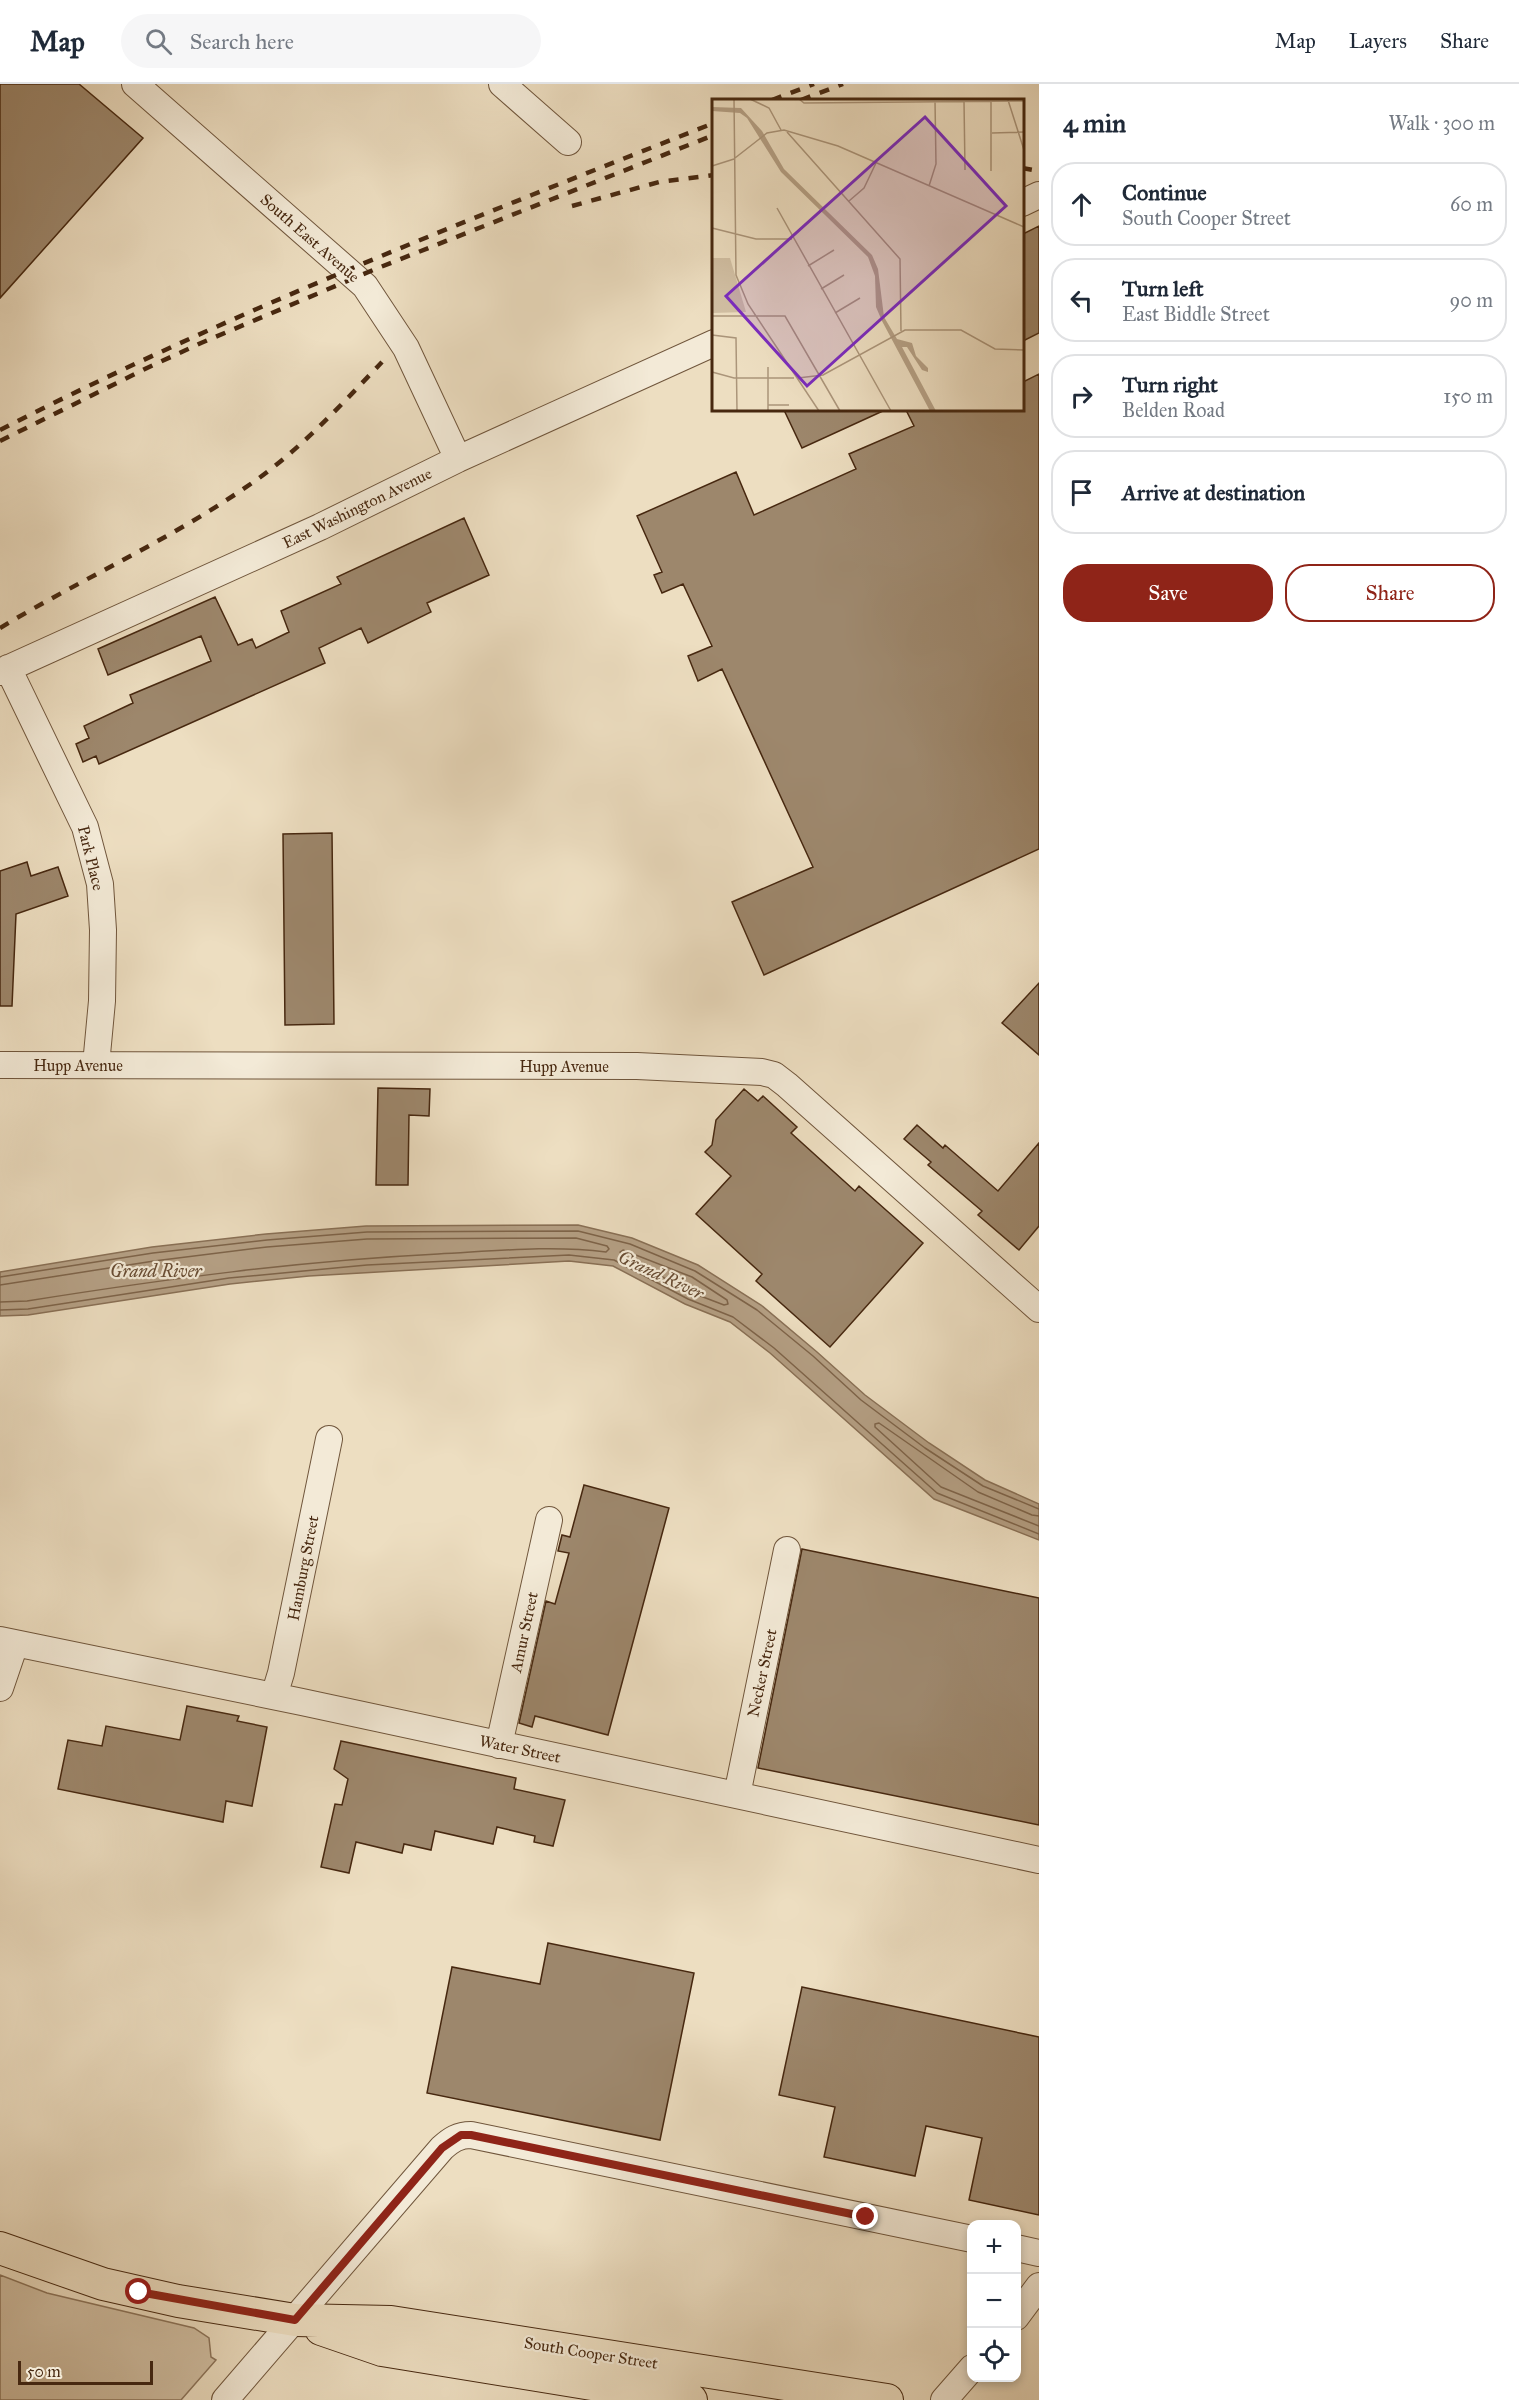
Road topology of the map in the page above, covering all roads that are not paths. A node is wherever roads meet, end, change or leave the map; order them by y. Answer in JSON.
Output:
{"nodes":[{"id":1,"x":135,"y":84,"type":"edge"},
{"id":2,"x":502,"y":84,"type":"edge"},
{"id":3,"x":568,"y":142,"type":"dead end"},
{"id":4,"x":1039,"y":195,"type":"edge"},
{"id":5,"x":1024,"y":202,"type":"edge"},
{"id":6,"x":712,"y":344,"type":"edge"},
{"id":7,"x":458,"y":459,"type":"junction"},
{"id":8,"x":4,"y":670,"type":"edge"},
{"id":9,"x":0,"y":1065,"type":"edge"},
{"id":10,"x":96,"y":1065,"type":"junction"},
{"id":11,"x":1039,"y":1309,"type":"edge"},
{"id":12,"x":329,"y":1439,"type":"dead end"},
{"id":13,"x":549,"y":1520,"type":"dead end"},
{"id":14,"x":787,"y":1550,"type":"dead end"},
{"id":15,"x":7,"y":1642,"type":"edge"},
{"id":16,"x":0,"y":1688,"type":"edge"},
{"id":17,"x":274,"y":1696,"type":"junction"},
{"id":18,"x":499,"y":1745,"type":"junction"},
{"id":19,"x":737,"y":1795,"type":"junction"},
{"id":20,"x":1039,"y":1860,"type":"edge"},
{"id":21,"x":967,"y":2238,"type":"edge"},
{"id":22,"x":0,"y":2248,"type":"edge"},
{"id":23,"x":1021,"y":2249,"type":"edge"},
{"id":24,"x":1039,"y":2253,"type":"edge"},
{"id":25,"x":1039,"y":2286,"type":"edge"},
{"id":26,"x":1021,"y":2311,"type":"edge"},
{"id":27,"x":295,"y":2320,"type":"junction"},
{"id":28,"x":967,"y":2374,"type":"edge"},
{"id":29,"x":225,"y":2400,"type":"edge"},
{"id":30,"x":691,"y":2400,"type":"edge"},
{"id":31,"x":887,"y":2400,"type":"edge"},
{"id":32,"x":944,"y":2400,"type":"edge"}],
"edges":[{"from":1,"to":7,"type":"street","name":"South East Avenue"},
{"from":2,"to":3,"type":"street"},
{"from":4,"to":5,"type":"street"},
{"from":6,"to":7,"type":"street","name":"East Washington Avenue"},
{"from":7,"to":8,"type":"street","name":"East Washington Avenue"},
{"from":8,"to":10,"type":"street","name":"Park Place"},
{"from":9,"to":10,"type":"street","name":"Hupp Avenue"},
{"from":10,"to":11,"type":"street","name":"Hupp Avenue"},
{"from":12,"to":17,"type":"street","name":"Hamburg Street"},
{"from":13,"to":18,"type":"street","name":"Amur Street"},
{"from":14,"to":19,"type":"street","name":"Necker Street"},
{"from":15,"to":16,"type":"street"},
{"from":15,"to":17,"type":"street","name":"Water Street"},
{"from":17,"to":18,"type":"street","name":"Water Street"},
{"from":18,"to":19,"type":"street","name":"Water Street"},
{"from":19,"to":20,"type":"street","name":"Water Street"},
{"from":21,"to":27,"type":"street"},
{"from":22,"to":27,"type":"main road","name":"South Cooper Street"},
{"from":23,"to":24,"type":"street"},
{"from":25,"to":26,"type":"street"},
{"from":27,"to":29,"type":"street"},
{"from":27,"to":30,"type":"main road","name":"South Cooper Street"},
{"from":27,"to":31,"type":"main road","name":"South Cooper Street"},
{"from":28,"to":32,"type":"street"}]}
